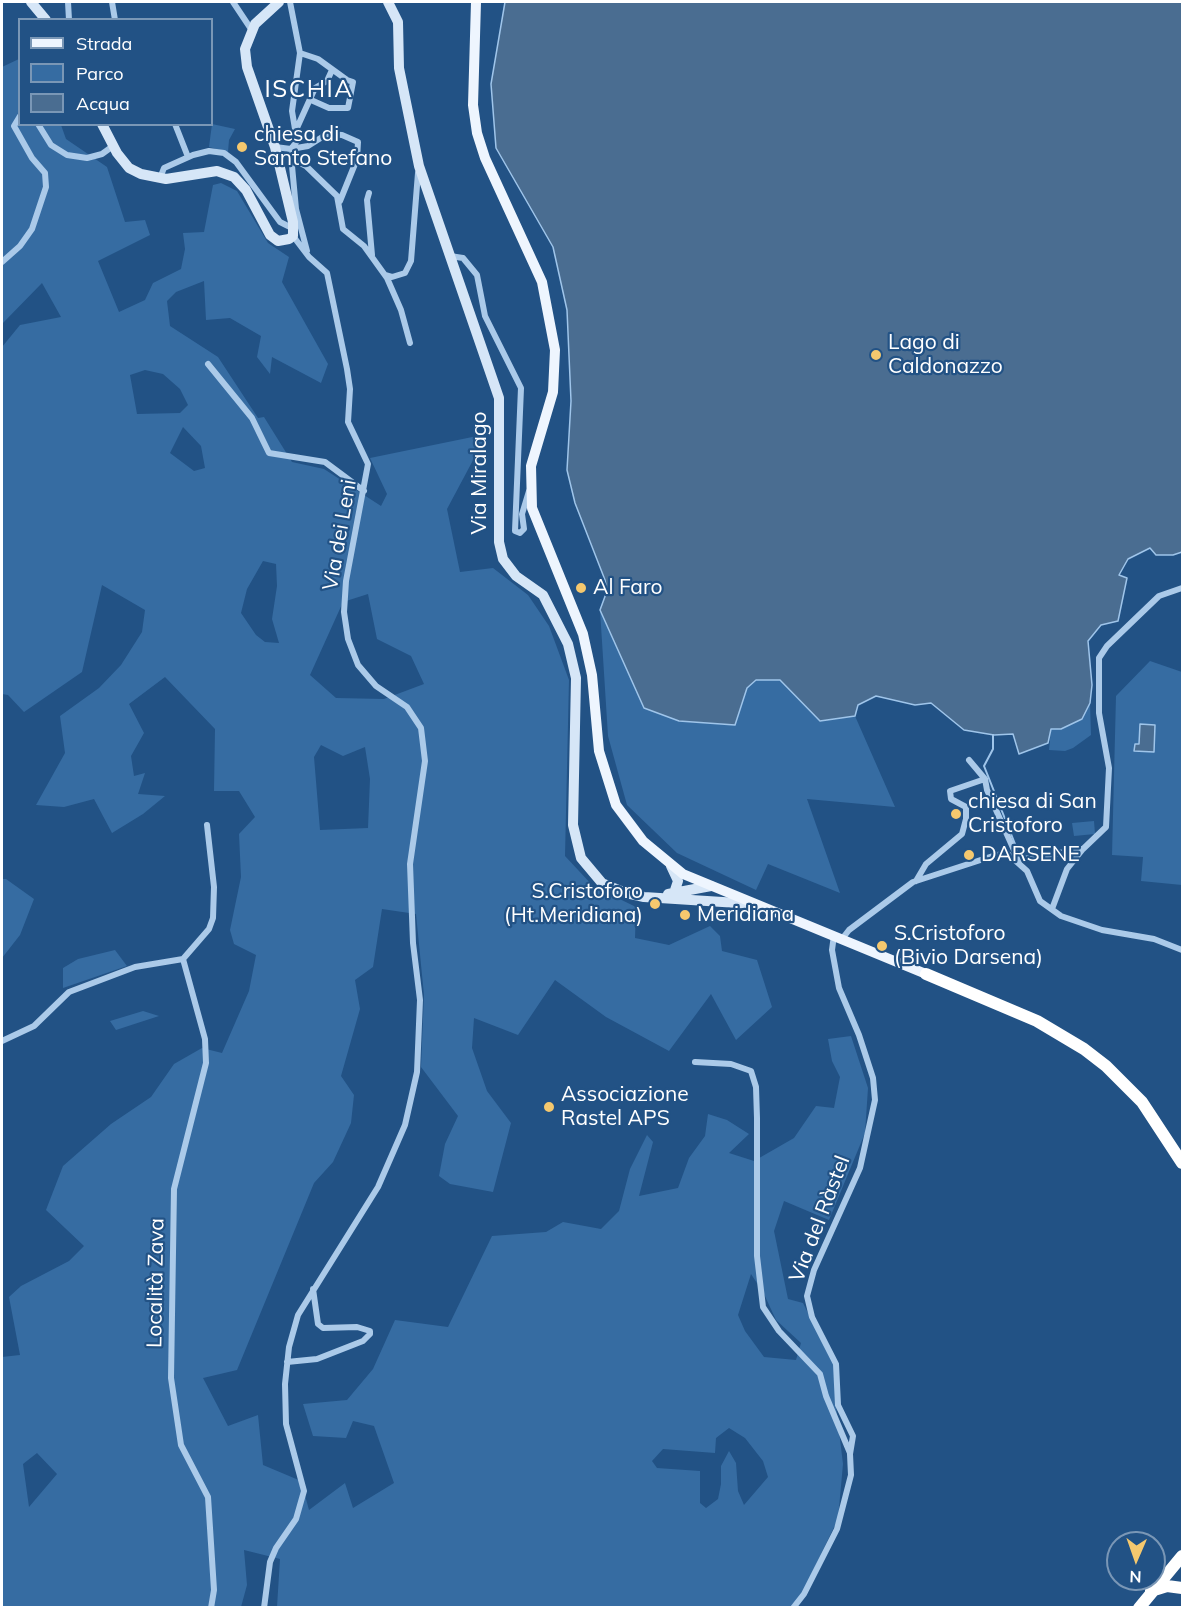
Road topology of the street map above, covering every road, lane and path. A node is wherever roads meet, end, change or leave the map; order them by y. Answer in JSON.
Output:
{"nodes":[{"id":1,"x":31,"y":2,"type":"edge"},
{"id":2,"x":68,"y":2,"type":"edge"},
{"id":3,"x":112,"y":2,"type":"edge"},
{"id":4,"x":233,"y":2,"type":"edge"},
{"id":5,"x":279,"y":2,"type":"edge"},
{"id":6,"x":290,"y":2,"type":"edge"},
{"id":7,"x":388,"y":2,"type":"edge"},
{"id":8,"x":476,"y":2,"type":"edge"},
{"id":9,"x":44,"y":18,"type":"edge"},
{"id":10,"x":69,"y":18,"type":"edge"},
{"id":11,"x":115,"y":18,"type":"edge"},
{"id":12,"x":251,"y":29,"type":"junction"},
{"id":13,"x":300,"y":53,"type":"junction"},
{"id":14,"x":332,"y":70,"type":"junction"},
{"id":15,"x":310,"y":100,"type":"junction"},
{"id":16,"x":18,"y":119,"type":"edge"},
{"id":17,"x":39,"y":126,"type":"edge"},
{"id":18,"x":103,"y":126,"type":"edge"},
{"id":19,"x":176,"y":126,"type":"edge"},
{"id":20,"x":296,"y":130,"type":"junction"},
{"id":21,"x":275,"y":147,"type":"junction"},
{"id":22,"x":291,"y":149,"type":"junction"},
{"id":23,"x":115,"y":150,"type":"junction"},
{"id":24,"x":188,"y":157,"type":"junction"},
{"id":25,"x":419,"y":165,"type":"junction"},
{"id":26,"x":160,"y":178,"type":"junction"},
{"id":27,"x":369,"y":193,"type":"dead end"},
{"id":28,"x":340,"y":201,"type":"junction"},
{"id":29,"x":293,"y":232,"type":"junction"},
{"id":30,"x":372,"y":256,"type":"junction"},
{"id":31,"x":450,"y":256,"type":"junction"},
{"id":32,"x":309,"y":257,"type":"junction"},
{"id":33,"x":2,"y":262,"type":"edge"},
{"id":34,"x":385,"y":275,"type":"junction"},
{"id":35,"x":410,"y":343,"type":"dead end"},
{"id":36,"x":208,"y":364,"type":"dead end"},
{"id":37,"x":530,"y":488,"type":"junction"},
{"id":38,"x":364,"y":491,"type":"junction"},
{"id":39,"x":1182,"y":588,"type":"edge"},
{"id":40,"x":969,"y":760,"type":"dead end"},
{"id":41,"x":985,"y":779,"type":"junction"},
{"id":42,"x":207,"y":825,"type":"dead end"},
{"id":43,"x":1083,"y":849,"type":"junction"},
{"id":44,"x":1018,"y":860,"type":"junction"},
{"id":45,"x":671,"y":866,"type":"junction"},
{"id":46,"x":916,"y":881,"type":"junction"},
{"id":47,"x":712,"y":887,"type":"junction"},
{"id":48,"x":674,"y":893,"type":"junction"},
{"id":49,"x":644,"y":897,"type":"junction"},
{"id":50,"x":703,"y":901,"type":"junction"},
{"id":51,"x":756,"y":904,"type":"junction"},
{"id":52,"x":1052,"y":909,"type":"junction"},
{"id":53,"x":838,"y":937,"type":"junction"},
{"id":54,"x":1182,"y":950,"type":"edge"},
{"id":55,"x":183,"y":958,"type":"junction"},
{"id":56,"x":926,"y":974,"type":"joint"},
{"id":57,"x":2,"y":1041,"type":"edge"},
{"id":58,"x":696,"y":1062,"type":"dead end"},
{"id":59,"x":1182,"y":1163,"type":"edge"},
{"id":60,"x":313,"y":1288,"type":"junction"},
{"id":61,"x":287,"y":1362,"type":"junction"},
{"id":62,"x":850,"y":1454,"type":"junction"},
{"id":63,"x":1182,"y":1556,"type":"edge"},
{"id":64,"x":1182,"y":1588,"type":"edge"},
{"id":65,"x":1150,"y":1592,"type":"junction"},
{"id":66,"x":211,"y":1608,"type":"edge"},
{"id":67,"x":264,"y":1608,"type":"edge"},
{"id":68,"x":793,"y":1608,"type":"edge"},
{"id":69,"x":1139,"y":1608,"type":"edge"}],
"edges":[{"from":1,"to":9,"type":"street"},
{"from":2,"to":10,"type":"street"},
{"from":3,"to":11,"type":"street"},
{"from":4,"to":12,"type":"street"},
{"from":5,"to":12,"type":"street"},
{"from":6,"to":13,"type":"street"},
{"from":7,"to":25,"type":"street","name":"Via Miralago"},
{"from":8,"to":37,"type":"main road"},
{"from":12,"to":21,"type":"street"},
{"from":13,"to":14,"type":"street"},
{"from":13,"to":20,"type":"street"},
{"from":14,"to":15,"type":"street"},
{"from":14,"to":15,"type":"street"},
{"from":15,"to":20,"type":"street"},
{"from":16,"to":33,"type":"street"},
{"from":17,"to":23,"type":"street"},
{"from":18,"to":23,"type":"street"},
{"from":19,"to":24,"type":"street"},
{"from":20,"to":22,"type":"street"},
{"from":21,"to":22,"type":"street"},
{"from":21,"to":29,"type":"street"},
{"from":22,"to":28,"type":"street"},
{"from":22,"to":28,"type":"street"},
{"from":22,"to":32,"type":"street"},
{"from":23,"to":26,"type":"street"},
{"from":24,"to":26,"type":"street"},
{"from":24,"to":29,"type":"street","name":"Via dei Leni"},
{"from":25,"to":31,"type":"street","name":"Via Miralago"},
{"from":25,"to":34,"type":"street"},
{"from":26,"to":29,"type":"street"},
{"from":27,"to":30,"type":"street"},
{"from":28,"to":30,"type":"street"},
{"from":29,"to":32,"type":"street","name":"Via dei Leni"},
{"from":30,"to":34,"type":"street"},
{"from":31,"to":37,"type":"street"},
{"from":31,"to":49,"type":"street","name":"Via Miralago"},
{"from":32,"to":38,"type":"street","name":"Via dei Leni"},
{"from":34,"to":35,"type":"street"},
{"from":36,"to":38,"type":"street"},
{"from":37,"to":45,"type":"main road"},
{"from":38,"to":60,"type":"street","name":"Via dei Leni"},
{"from":39,"to":43,"type":"street"},
{"from":40,"to":41,"type":"street"},
{"from":41,"to":44,"type":"street"},
{"from":41,"to":46,"type":"street"},
{"from":42,"to":55,"type":"street"},
{"from":43,"to":44,"type":"street"},
{"from":43,"to":52,"type":"street"},
{"from":44,"to":46,"type":"street"},
{"from":44,"to":52,"type":"street"},
{"from":45,"to":47,"type":"main road"},
{"from":45,"to":48,"type":"street"},
{"from":46,"to":53,"type":"street"},
{"from":47,"to":48,"type":"street"},
{"from":47,"to":50,"type":"street"},
{"from":47,"to":51,"type":"main road"},
{"from":48,"to":49,"type":"street"},
{"from":49,"to":50,"type":"street"},
{"from":50,"to":51,"type":"street"},
{"from":51,"to":53,"type":"main road"},
{"from":52,"to":54,"type":"street"},
{"from":53,"to":56,"type":"main road"},
{"from":53,"to":62,"type":"street","name":"Via del Ràstel"},
{"from":55,"to":57,"type":"street"},
{"from":55,"to":66,"type":"street","name":"Località Zava"},
{"from":56,"to":59,"type":"highway"},
{"from":58,"to":62,"type":"street"},
{"from":60,"to":61,"type":"street","name":"Via dei Leni"},
{"from":60,"to":61,"type":"street"},
{"from":61,"to":67,"type":"street","name":"Via dei Leni"},
{"from":62,"to":68,"type":"street","name":"Via del Ràstel"},
{"from":63,"to":65,"type":"highway"},
{"from":64,"to":65,"type":"highway"},
{"from":65,"to":69,"type":"highway"}]}
